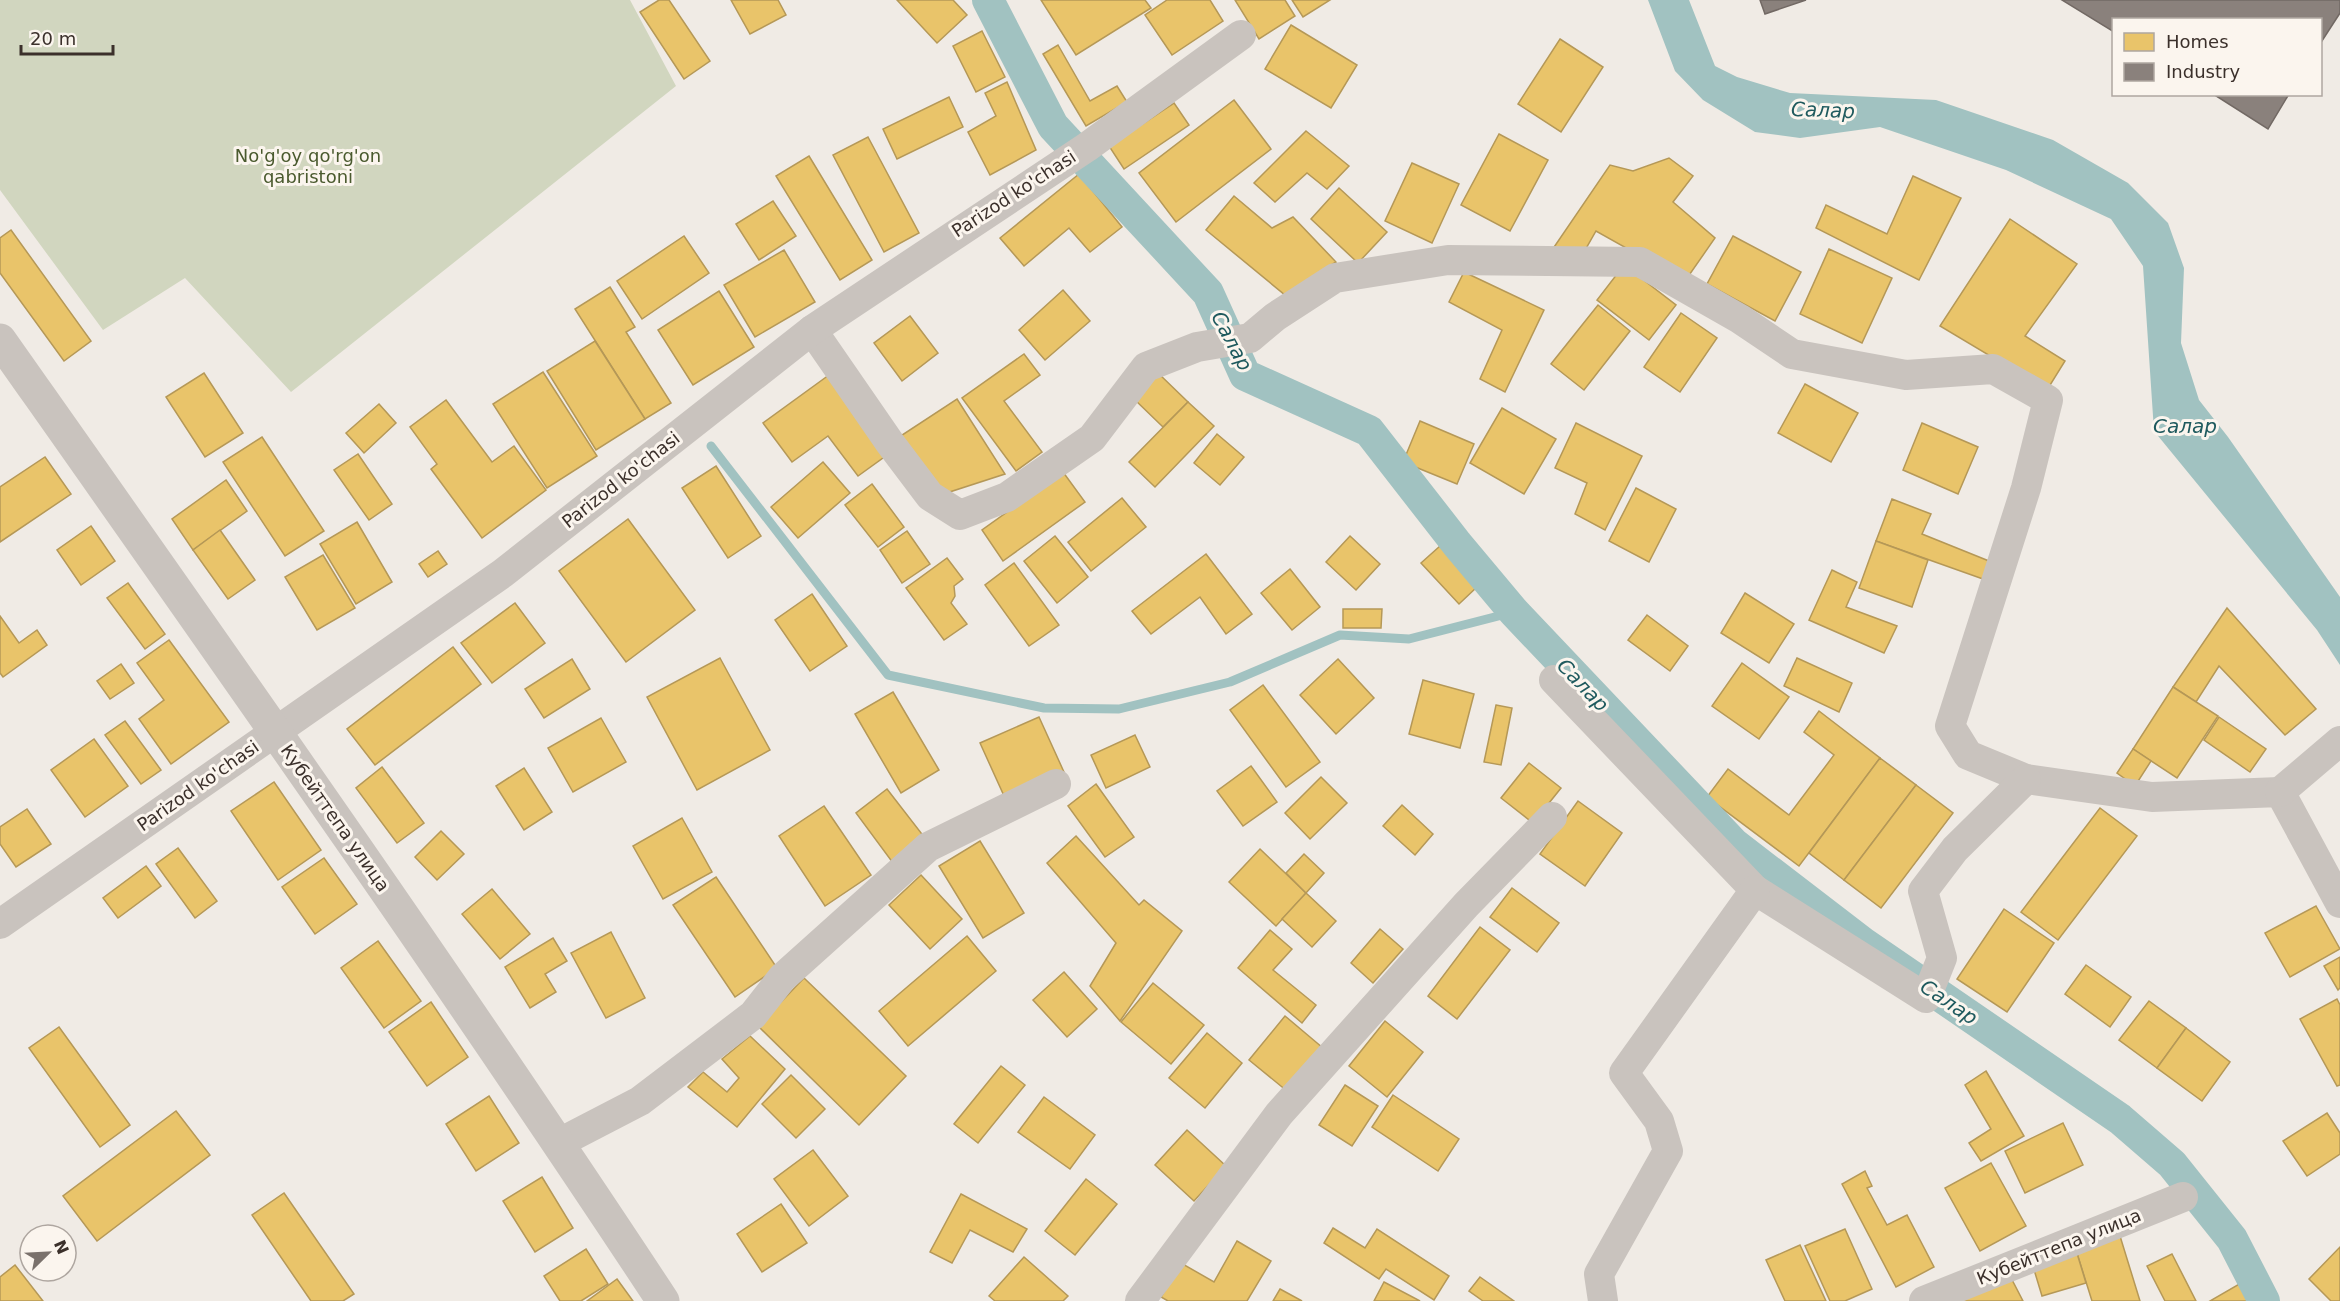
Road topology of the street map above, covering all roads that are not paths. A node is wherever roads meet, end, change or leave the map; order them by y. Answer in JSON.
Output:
{"nodes":[{"id":1,"x":1241,"y":35,"type":"dead end"},
{"id":2,"x":812,"y":330,"type":"junction"},
{"id":3,"x":0,"y":340,"type":"edge"},
{"id":4,"x":1554,"y":680,"type":"dead end"},
{"id":5,"x":276,"y":732,"type":"junction"},
{"id":6,"x":2340,"y":741,"type":"edge"},
{"id":7,"x":2026,"y":779,"type":"junction"},
{"id":8,"x":1056,"y":784,"type":"dead end"},
{"id":9,"x":2280,"y":792,"type":"junction"},
{"id":10,"x":1552,"y":817,"type":"dead end"},
{"id":11,"x":1755,"y":890,"type":"junction"},
{"id":12,"x":2340,"y":903,"type":"edge"},
{"id":13,"x":0,"y":924,"type":"edge"},
{"id":14,"x":559,"y":1143,"type":"junction"},
{"id":15,"x":2183,"y":1197,"type":"dead end"},
{"id":16,"x":1932,"y":1300,"type":"edge"},
{"id":17,"x":663,"y":1301,"type":"edge"},
{"id":18,"x":1140,"y":1301,"type":"edge"},
{"id":19,"x":1603,"y":1301,"type":"edge"}],
"edges":[{"from":1,"to":2,"type":"street","name":"Parizod ko'chasi"},
{"from":2,"to":5,"type":"street","name":"Parizod ko'chasi"},
{"from":2,"to":7,"type":"street"},
{"from":3,"to":5,"type":"street","name":"Кубейттепа улица"},
{"from":4,"to":11,"type":"street"},
{"from":5,"to":13,"type":"street","name":"Parizod ko'chasi"},
{"from":5,"to":14,"type":"street","name":"Кубейттепа улица"},
{"from":6,"to":9,"type":"street"},
{"from":7,"to":9,"type":"street"},
{"from":7,"to":11,"type":"street"},
{"from":8,"to":14,"type":"street"},
{"from":9,"to":12,"type":"street"},
{"from":10,"to":18,"type":"street"},
{"from":11,"to":19,"type":"street"},
{"from":14,"to":17,"type":"street","name":"Кубейттепа улица"},
{"from":15,"to":16,"type":"street","name":"Кубейттепа улица"}]}
